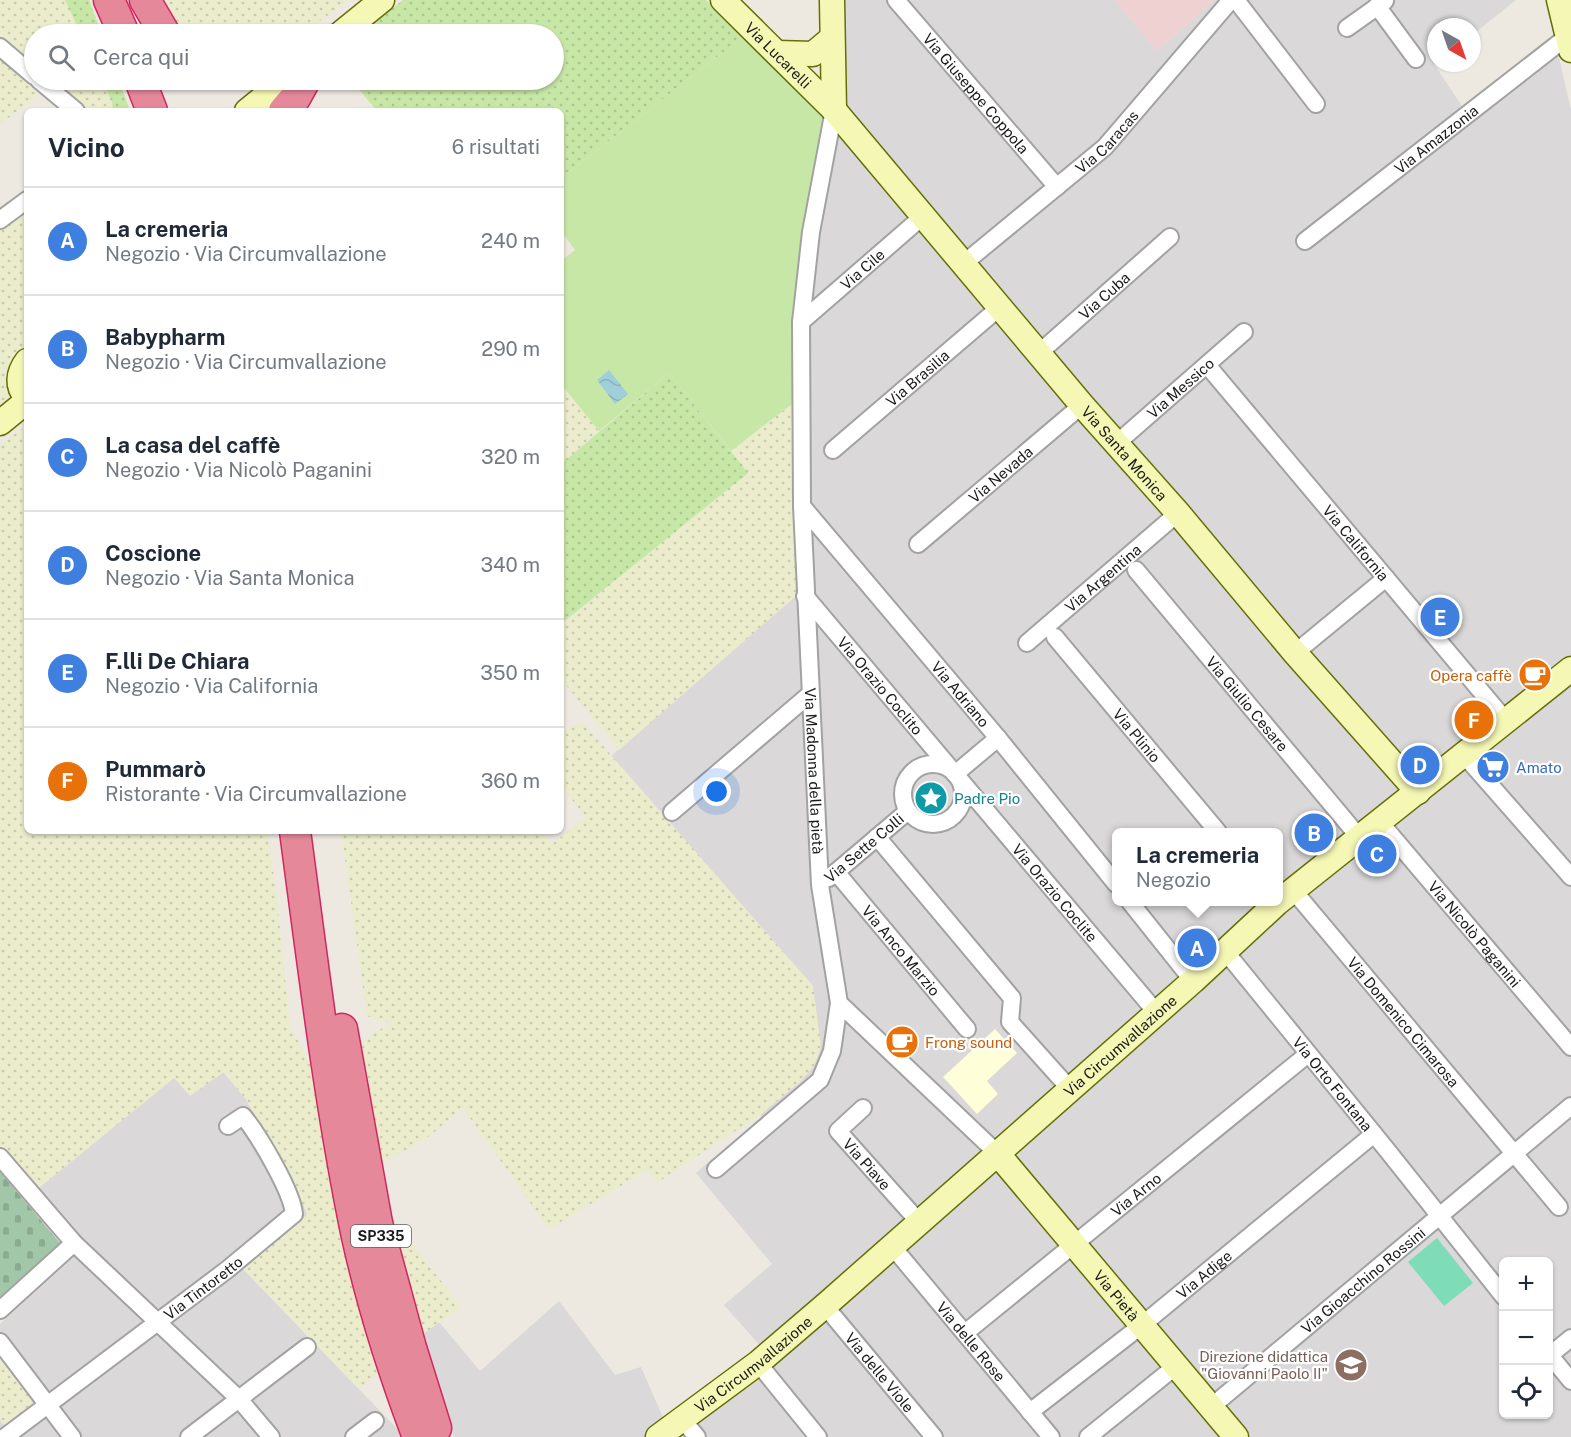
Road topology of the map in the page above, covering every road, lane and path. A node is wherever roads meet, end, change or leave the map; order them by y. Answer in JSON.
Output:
{"nodes":[{"id":1,"x":94,"y":0,"type":"edge"},
{"id":2,"x":109,"y":0,"type":"edge"},
{"id":3,"x":126,"y":0,"type":"edge"},
{"id":4,"x":145,"y":0,"type":"edge"},
{"id":5,"x":382,"y":0,"type":"edge"},
{"id":6,"x":723,"y":0,"type":"edge"},
{"id":7,"x":832,"y":0,"type":"edge"},
{"id":8,"x":896,"y":0,"type":"edge"},
{"id":9,"x":1231,"y":0,"type":"edge"},
{"id":10,"x":1236,"y":0,"type":"edge"},
{"id":11,"x":1559,"y":0,"type":"edge"},
{"id":12,"x":1382,"y":3,"type":"edge"},
{"id":13,"x":102,"y":24,"type":"edge"},
{"id":14,"x":120,"y":24,"type":"edge"},
{"id":15,"x":137,"y":24,"type":"edge"},
{"id":16,"x":159,"y":24,"type":"edge"},
{"id":17,"x":352,"y":24,"type":"edge"},
{"id":18,"x":1347,"y":28,"type":"dead end"},
{"id":19,"x":832,"y":38,"type":"junction"},
{"id":20,"x":1569,"y":43,"type":"edge"},
{"id":21,"x":0,"y":47,"type":"edge"},
{"id":22,"x":777,"y":53,"type":"junction"},
{"id":23,"x":1416,"y":59,"type":"dead end"},
{"id":24,"x":24,"y":67,"type":"edge"},
{"id":25,"x":51,"y":90,"type":"edge"},
{"id":26,"x":129,"y":90,"type":"edge"},
{"id":27,"x":145,"y":90,"type":"edge"},
{"id":28,"x":164,"y":90,"type":"edge"},
{"id":29,"x":273,"y":90,"type":"edge"},
{"id":30,"x":299,"y":90,"type":"edge"},
{"id":31,"x":1316,"y":104,"type":"dead end"},
{"id":32,"x":72,"y":108,"type":"edge"},
{"id":33,"x":136,"y":108,"type":"edge"},
{"id":34,"x":151,"y":108,"type":"edge"},
{"id":35,"x":171,"y":108,"type":"edge"},
{"id":36,"x":251,"y":108,"type":"edge"},
{"id":37,"x":287,"y":108,"type":"edge"},
{"id":38,"x":834,"y":110,"type":"junction"},
{"id":39,"x":1057,"y":187,"type":"junction"},
{"id":40,"x":24,"y":202,"type":"edge"},
{"id":41,"x":922,"y":217,"type":"junction"},
{"id":42,"x":0,"y":220,"type":"edge"},
{"id":43,"x":1170,"y":237,"type":"dead end"},
{"id":44,"x":1305,"y":241,"type":"dead end"},
{"id":45,"x":963,"y":264,"type":"junction"},
{"id":46,"x":1000,"y":306,"type":"junction"},
{"id":47,"x":801,"y":322,"type":"junction"},
{"id":48,"x":1244,"y":332,"type":"dead end"},
{"id":49,"x":1039,"y":353,"type":"junction"},
{"id":50,"x":24,"y":364,"type":"edge"},
{"id":51,"x":1207,"y":364,"type":"junction"},
{"id":52,"x":24,"y":394,"type":"edge"},
{"id":53,"x":24,"y":403,"type":"edge"},
{"id":54,"x":1082,"y":405,"type":"junction"},
{"id":55,"x":0,"y":423,"type":"edge"},
{"id":56,"x":1116,"y":443,"type":"junction"},
{"id":57,"x":833,"y":450,"type":"dead end"},
{"id":58,"x":802,"y":506,"type":"junction"},
{"id":59,"x":1178,"y":513,"type":"junction"},
{"id":60,"x":918,"y":544,"type":"dead end"},
{"id":61,"x":1136,"y":570,"type":"dead end"},
{"id":62,"x":1386,"y":578,"type":"junction"},
{"id":63,"x":806,"y":596,"type":"junction"},
{"id":64,"x":1055,"y":637,"type":"dead end"},
{"id":65,"x":1027,"y":643,"type":"dead end"},
{"id":66,"x":1295,"y":653,"type":"junction"},
{"id":67,"x":1568,"y":677,"type":"edge"},
{"id":68,"x":810,"y":694,"type":"junction"},
{"id":69,"x":1506,"y":721,"type":"junction"},
{"id":70,"x":998,"y":738,"type":"junction"},
{"id":71,"x":1464,"y":755,"type":"junction"},
{"id":72,"x":955,"y":774,"type":"junction"},
{"id":73,"x":1418,"y":792,"type":"junction"},
{"id":74,"x":908,"y":811,"type":"junction"},
{"id":75,"x":672,"y":812,"type":"dead end"},
{"id":76,"x":1379,"y":821,"type":"junction"},
{"id":77,"x":1215,"y":828,"type":"edge"},
{"id":78,"x":295,"y":834,"type":"edge"},
{"id":79,"x":314,"y":834,"type":"edge"},
{"id":80,"x":877,"y":837,"type":"junction"},
{"id":81,"x":1359,"y":837,"type":"junction"},
{"id":82,"x":836,"y":872,"type":"junction"},
{"id":83,"x":1570,"y":873,"type":"edge"},
{"id":84,"x":1112,"y":879,"type":"edge"},
{"id":85,"x":820,"y":885,"type":"junction"},
{"id":86,"x":1283,"y":897,"type":"edge"},
{"id":87,"x":1283,"y":899,"type":"edge"},
{"id":88,"x":1133,"y":906,"type":"edge"},
{"id":89,"x":1273,"y":906,"type":"edge"},
{"id":90,"x":1225,"y":951,"type":"junction"},
{"id":91,"x":1193,"y":981,"type":"junction"},
{"id":92,"x":839,"y":1003,"type":"junction"},
{"id":93,"x":1156,"y":1012,"type":"junction"},
{"id":94,"x":968,"y":1029,"type":"dead end"},
{"id":95,"x":332,"y":1032,"type":"junction"},
{"id":96,"x":1571,"y":1047,"type":"edge"},
{"id":97,"x":1308,"y":1054,"type":"junction"},
{"id":98,"x":1070,"y":1089,"type":"junction"},
{"id":99,"x":1571,"y":1106,"type":"edge"},
{"id":100,"x":864,"y":1108,"type":"dead end"},
{"id":101,"x":228,"y":1126,"type":"dead end"},
{"id":102,"x":1374,"y":1134,"type":"junction"},
{"id":103,"x":997,"y":1153,"type":"junction"},
{"id":104,"x":1515,"y":1153,"type":"junction"},
{"id":105,"x":0,"y":1157,"type":"edge"},
{"id":106,"x":716,"y":1169,"type":"dead end"},
{"id":107,"x":1559,"y":1207,"type":"dead end"},
{"id":108,"x":1439,"y":1217,"type":"junction"},
{"id":109,"x":920,"y":1222,"type":"junction"},
{"id":110,"x":74,"y":1243,"type":"junction"},
{"id":111,"x":1074,"y":1244,"type":"junction"},
{"id":112,"x":892,"y":1246,"type":"junction"},
{"id":113,"x":1499,"y":1292,"type":"edge"},
{"id":114,"x":825,"y":1306,"type":"junction"},
{"id":115,"x":0,"y":1310,"type":"edge"},
{"id":116,"x":157,"y":1322,"type":"junction"},
{"id":117,"x":1142,"y":1325,"type":"junction"},
{"id":118,"x":965,"y":1333,"type":"junction"},
{"id":119,"x":1571,"y":1338,"type":"edge"},
{"id":120,"x":0,"y":1342,"type":"edge"},
{"id":121,"x":307,"y":1347,"type":"dead end"},
{"id":122,"x":1553,"y":1351,"type":"edge"},
{"id":123,"x":1553,"y":1359,"type":"edge"},
{"id":124,"x":758,"y":1363,"type":"junction"},
{"id":125,"x":1176,"y":1366,"type":"junction"},
{"id":126,"x":1571,"y":1381,"type":"edge"},
{"id":127,"x":239,"y":1399,"type":"junction"},
{"id":128,"x":48,"y":1405,"type":"junction"},
{"id":129,"x":1211,"y":1407,"type":"junction"},
{"id":130,"x":1030,"y":1412,"type":"junction"},
{"id":131,"x":375,"y":1421,"type":"dead end"},
{"id":132,"x":671,"y":1427,"type":"edge"},
{"id":133,"x":5,"y":1437,"type":"edge"},
{"id":134,"x":72,"y":1437,"type":"edge"},
{"id":135,"x":189,"y":1437,"type":"edge"},
{"id":136,"x":271,"y":1437,"type":"edge"},
{"id":137,"x":354,"y":1437,"type":"edge"},
{"id":138,"x":418,"y":1437,"type":"edge"},
{"id":139,"x":438,"y":1437,"type":"edge"},
{"id":140,"x":698,"y":1437,"type":"edge"},
{"id":141,"x":818,"y":1437,"type":"edge"},
{"id":142,"x":934,"y":1437,"type":"edge"},
{"id":143,"x":1052,"y":1437,"type":"edge"},
{"id":144,"x":1088,"y":1437,"type":"edge"},
{"id":145,"x":1236,"y":1437,"type":"edge"}],
"edges":[{"from":1,"to":13,"type":"highway"},
{"from":2,"to":14,"type":"highway"},
{"from":3,"to":15,"type":"highway"},
{"from":4,"to":16,"type":"highway"},
{"from":5,"to":17,"type":"street"},
{"from":6,"to":22,"type":"street","name":"Via Lucarelli"},
{"from":7,"to":19,"type":"street"},
{"from":8,"to":39,"type":"street","name":"Via Giuseppe Coppola"},
{"from":9,"to":39,"type":"street","name":"Via Caracas"},
{"from":10,"to":31,"type":"street"},
{"from":11,"to":20,"type":"street"},
{"from":12,"to":18,"type":"street"},
{"from":12,"to":23,"type":"street"},
{"from":19,"to":22,"type":"street"},
{"from":19,"to":38,"type":"street"},
{"from":20,"to":44,"type":"street","name":"Via Amazzonia"},
{"from":21,"to":24,"type":"street"},
{"from":22,"to":38,"type":"street","name":"Via Lucarelli"},
{"from":25,"to":32,"type":"street"},
{"from":26,"to":33,"type":"highway"},
{"from":27,"to":34,"type":"highway"},
{"from":28,"to":35,"type":"highway"},
{"from":29,"to":36,"type":"street"},
{"from":30,"to":37,"type":"highway"},
{"from":38,"to":41,"type":"street","name":"Via Santa Monica"},
{"from":38,"to":47,"type":"street","name":"Via Madonna della pietà"},
{"from":39,"to":45,"type":"street","name":"Via Caracas"},
{"from":40,"to":42,"type":"street"},
{"from":41,"to":45,"type":"street","name":"Via Santa Monica"},
{"from":41,"to":47,"type":"street","name":"Via Cile"},
{"from":43,"to":49,"type":"street","name":"Via Cuba"},
{"from":45,"to":46,"type":"street","name":"Via Santa Monica"},
{"from":46,"to":49,"type":"street","name":"Via Santa Monica"},
{"from":46,"to":57,"type":"street","name":"Via Brasilia"},
{"from":47,"to":58,"type":"street","name":"Via Madonna della pietà"},
{"from":48,"to":51,"type":"street","name":"Via Messico"},
{"from":49,"to":54,"type":"street","name":"Via Santa Monica"},
{"from":50,"to":52,"type":"street"},
{"from":51,"to":56,"type":"street","name":"Via Messico"},
{"from":51,"to":62,"type":"street","name":"Via California"},
{"from":53,"to":55,"type":"street"},
{"from":54,"to":56,"type":"street","name":"Via Santa Monica"},
{"from":54,"to":60,"type":"street","name":"Via Nevada"},
{"from":56,"to":59,"type":"street","name":"Via Santa Monica"},
{"from":58,"to":63,"type":"street","name":"Via Madonna della pietà"},
{"from":58,"to":70,"type":"street","name":"Via Adriano"},
{"from":59,"to":65,"type":"street","name":"Via Argentina"},
{"from":59,"to":66,"type":"street","name":"Via Santa Monica"},
{"from":61,"to":81,"type":"street","name":"Via Giulio Cesare"},
{"from":62,"to":66,"type":"street"},
{"from":62,"to":69,"type":"street","name":"Via California"},
{"from":63,"to":68,"type":"street","name":"Via Madonna della pietà"},
{"from":63,"to":72,"type":"street","name":"Via Orazio Coclito"},
{"from":64,"to":77,"type":"street","name":"Via Plinio"},
{"from":66,"to":73,"type":"street","name":"Via Santa Monica"},
{"from":67,"to":69,"type":"street","name":"Via Circumvallazione"},
{"from":68,"to":75,"type":"street"},
{"from":68,"to":85,"type":"street","name":"Via Madonna della pietà"},
{"from":69,"to":71,"type":"street","name":"Via Circumvallazione"},
{"from":70,"to":72,"type":"street"},
{"from":70,"to":84,"type":"street","name":"Via Adriano"},
{"from":71,"to":73,"type":"street","name":"Via Circumvallazione"},
{"from":71,"to":83,"type":"street"},
{"from":72,"to":74,"type":"street","name":"Via Sette Colli"},
{"from":72,"to":74,"type":"street","name":"Via Sette Colli"},
{"from":72,"to":93,"type":"street","name":"Via Orazio Coclite"},
{"from":73,"to":76,"type":"street","name":"Via Circumvallazione"},
{"from":74,"to":80,"type":"street","name":"Via Sette Colli"},
{"from":76,"to":81,"type":"street","name":"Via Circumvallazione"},
{"from":76,"to":96,"type":"street","name":"Via Nicolò Paganini"},
{"from":78,"to":95,"type":"highway","number":"SP335"},
{"from":79,"to":95,"type":"highway","number":"SP335"},
{"from":80,"to":82,"type":"street","name":"Via Sette Colli"},
{"from":80,"to":98,"type":"street"},
{"from":81,"to":86,"type":"street","name":"Via Circumvallazione"},
{"from":82,"to":85,"type":"street","name":"Via Sette Colli"},
{"from":82,"to":94,"type":"street","name":"Via Anco Marzio"},
{"from":85,"to":92,"type":"street","name":"Via Madonna della pietà"},
{"from":87,"to":104,"type":"street","name":"Via Domenico Cimarosa"},
{"from":88,"to":91,"type":"street"},
{"from":89,"to":90,"type":"street","name":"Via Circumvallazione"},
{"from":90,"to":91,"type":"street","name":"Via Circumvallazione"},
{"from":90,"to":97,"type":"street","name":"Via Orto Fontana"},
{"from":91,"to":93,"type":"street","name":"Via Circumvallazione"},
{"from":92,"to":103,"type":"street"},
{"from":92,"to":106,"type":"street"},
{"from":93,"to":98,"type":"street","name":"Via Circumvallazione"},
{"from":95,"to":138,"type":"highway","number":"SP335"},
{"from":95,"to":139,"type":"highway","number":"SP335"},
{"from":97,"to":102,"type":"street","name":"Via Orto Fontana"},
{"from":97,"to":111,"type":"street","name":"Via Arno"},
{"from":98,"to":103,"type":"street","name":"Via Circumvallazione"},
{"from":99,"to":104,"type":"street","name":"Via Gioacchino Rossini"},
{"from":100,"to":109,"type":"street","name":"Via Piave"},
{"from":101,"to":116,"type":"street","name":"Via Tintoretto"},
{"from":102,"to":108,"type":"street","name":"Via Orto Fontana"},
{"from":102,"to":117,"type":"street","name":"Via Adige"},
{"from":103,"to":109,"type":"street","name":"Via Circumvallazione"},
{"from":103,"to":111,"type":"street","name":"Via Pietà"},
{"from":104,"to":107,"type":"street"},
{"from":104,"to":108,"type":"street","name":"Via Gioacchino Rossini"},
{"from":105,"to":110,"type":"street"},
{"from":108,"to":113,"type":"street","name":"Via Orto Fontana"},
{"from":108,"to":129,"type":"street","name":"Via Gioacchino Rossini"},
{"from":109,"to":112,"type":"street","name":"Via Circumvallazione"},
{"from":110,"to":115,"type":"street"},
{"from":110,"to":116,"type":"street"},
{"from":111,"to":117,"type":"street","name":"Via Pietà"},
{"from":111,"to":118,"type":"street","name":"Via Arno"},
{"from":112,"to":114,"type":"street","name":"Via Circumvallazione"},
{"from":112,"to":118,"type":"street","name":"Via delle Rose"},
{"from":114,"to":124,"type":"street","name":"Via Circumvallazione"},
{"from":114,"to":142,"type":"street","name":"Via delle Viole"},
{"from":116,"to":127,"type":"street"},
{"from":116,"to":128,"type":"street","name":"Via Tintoretto"},
{"from":117,"to":125,"type":"street","name":"Via Pietà"},
{"from":117,"to":130,"type":"street","name":"Via Adige"},
{"from":118,"to":130,"type":"street","name":"Via delle Rose"},
{"from":119,"to":122,"type":"street"},
{"from":120,"to":128,"type":"street"},
{"from":121,"to":127,"type":"street"},
{"from":123,"to":126,"type":"street"},
{"from":124,"to":132,"type":"street","name":"Via Circumvallazione"},
{"from":124,"to":141,"type":"street"},
{"from":125,"to":129,"type":"street","name":"Via Pietà"},
{"from":125,"to":144,"type":"street"},
{"from":127,"to":135,"type":"street"},
{"from":127,"to":136,"type":"street"},
{"from":128,"to":133,"type":"street","name":"Via Tintoretto"},
{"from":128,"to":134,"type":"street"},
{"from":129,"to":145,"type":"street","name":"Via Pietà"},
{"from":130,"to":143,"type":"street","name":"Via delle Rose"},
{"from":131,"to":137,"type":"street"},
{"from":132,"to":140,"type":"street"}]}
